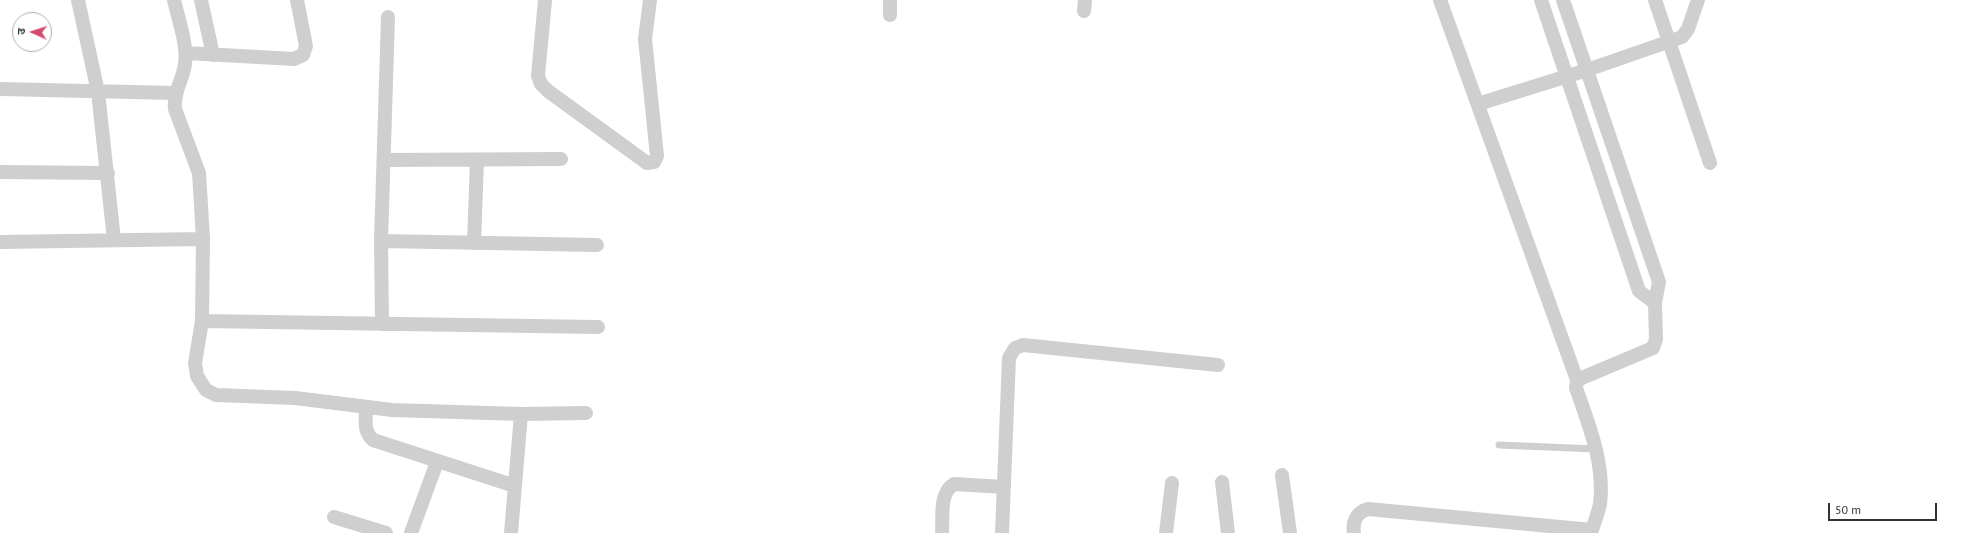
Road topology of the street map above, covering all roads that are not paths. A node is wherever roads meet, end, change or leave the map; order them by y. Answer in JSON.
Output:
{"nodes":[{"id":1,"x":78,"y":0,"type":"edge"},
{"id":2,"x":174,"y":0,"type":"edge"},
{"id":3,"x":201,"y":0,"type":"edge"},
{"id":4,"x":297,"y":0,"type":"edge"},
{"id":5,"x":545,"y":0,"type":"edge"},
{"id":6,"x":650,"y":0,"type":"edge"},
{"id":7,"x":890,"y":0,"type":"edge"},
{"id":8,"x":1440,"y":0,"type":"edge"},
{"id":9,"x":1541,"y":0,"type":"edge"},
{"id":10,"x":1563,"y":0,"type":"edge"},
{"id":11,"x":1656,"y":0,"type":"edge"},
{"id":12,"x":1698,"y":0,"type":"edge"},
{"id":13,"x":890,"y":15,"type":"dead end"},
{"id":14,"x":388,"y":17,"type":"dead end"},
{"id":15,"x":1670,"y":42,"type":"junction"},
{"id":16,"x":186,"y":53,"type":"junction"},
{"id":17,"x":213,"y":55,"type":"junction"},
{"id":18,"x":1587,"y":70,"type":"junction"},
{"id":19,"x":1567,"y":76,"type":"junction"},
{"id":20,"x":0,"y":90,"type":"edge"},
{"id":21,"x":98,"y":92,"type":"junction"},
{"id":22,"x":176,"y":92,"type":"junction"},
{"id":23,"x":1478,"y":104,"type":"junction"},
{"id":24,"x":384,"y":160,"type":"junction"},
{"id":25,"x":477,"y":160,"type":"junction"},
{"id":26,"x":561,"y":160,"type":"dead end"},
{"id":27,"x":1710,"y":163,"type":"dead end"},
{"id":28,"x":0,"y":172,"type":"edge"},
{"id":29,"x":108,"y":173,"type":"junction"},
{"id":30,"x":203,"y":239,"type":"junction"},
{"id":31,"x":114,"y":240,"type":"junction"},
{"id":32,"x":381,"y":241,"type":"junction"},
{"id":33,"x":0,"y":242,"type":"edge"},
{"id":34,"x":474,"y":243,"type":"junction"},
{"id":35,"x":597,"y":245,"type":"dead end"},
{"id":36,"x":1655,"y":303,"type":"junction"},
{"id":37,"x":202,"y":320,"type":"junction"},
{"id":38,"x":382,"y":324,"type":"junction"},
{"id":39,"x":598,"y":327,"type":"dead end"},
{"id":40,"x":1218,"y":365,"type":"dead end"},
{"id":41,"x":1577,"y":380,"type":"junction"},
{"id":42,"x":366,"y":408,"type":"junction"},
{"id":43,"x":586,"y":413,"type":"dead end"},
{"id":44,"x":520,"y":414,"type":"junction"},
{"id":45,"x":1499,"y":445,"type":"dead end"},
{"id":46,"x":1597,"y":450,"type":"junction"},
{"id":47,"x":437,"y":462,"type":"junction"},
{"id":48,"x":1282,"y":475,"type":"dead end"},
{"id":49,"x":1222,"y":482,"type":"dead end"},
{"id":50,"x":1172,"y":483,"type":"dead end"},
{"id":51,"x":515,"y":486,"type":"junction"},
{"id":52,"x":1004,"y":487,"type":"junction"},
{"id":53,"x":334,"y":517,"type":"dead end"},
{"id":54,"x":1591,"y":532,"type":"edge"},
{"id":55,"x":386,"y":533,"type":"edge"},
{"id":56,"x":411,"y":533,"type":"edge"},
{"id":57,"x":511,"y":533,"type":"edge"},
{"id":58,"x":942,"y":533,"type":"edge"},
{"id":59,"x":1002,"y":533,"type":"edge"},
{"id":60,"x":1166,"y":533,"type":"edge"},
{"id":61,"x":1228,"y":533,"type":"edge"},
{"id":62,"x":1290,"y":533,"type":"edge"},
{"id":63,"x":1354,"y":533,"type":"edge"}],
"edges":[{"from":1,"to":21,"type":"street"},
{"from":2,"to":16,"type":"street"},
{"from":3,"to":17,"type":"street"},
{"from":4,"to":17,"type":"street"},
{"from":5,"to":6,"type":"street"},
{"from":7,"to":13,"type":"street"},
{"from":8,"to":23,"type":"street"},
{"from":9,"to":19,"type":"street"},
{"from":10,"to":18,"type":"street"},
{"from":11,"to":15,"type":"street"},
{"from":12,"to":15,"type":"street"},
{"from":14,"to":24,"type":"street"},
{"from":15,"to":18,"type":"street"},
{"from":15,"to":27,"type":"street"},
{"from":16,"to":17,"type":"street"},
{"from":16,"to":22,"type":"street"},
{"from":18,"to":19,"type":"street"},
{"from":18,"to":36,"type":"street"},
{"from":19,"to":23,"type":"street"},
{"from":19,"to":36,"type":"street"},
{"from":20,"to":21,"type":"street"},
{"from":21,"to":22,"type":"street"},
{"from":21,"to":29,"type":"street"},
{"from":22,"to":30,"type":"street"},
{"from":23,"to":41,"type":"street"},
{"from":24,"to":25,"type":"street"},
{"from":24,"to":32,"type":"street"},
{"from":25,"to":26,"type":"street"},
{"from":25,"to":34,"type":"street"},
{"from":28,"to":29,"type":"street"},
{"from":29,"to":31,"type":"street"},
{"from":30,"to":31,"type":"street"},
{"from":30,"to":37,"type":"street"},
{"from":31,"to":33,"type":"street"},
{"from":32,"to":34,"type":"street"},
{"from":32,"to":38,"type":"street"},
{"from":34,"to":35,"type":"street"},
{"from":36,"to":41,"type":"street"},
{"from":37,"to":38,"type":"street"},
{"from":37,"to":42,"type":"street"},
{"from":38,"to":39,"type":"street"},
{"from":40,"to":52,"type":"street"},
{"from":41,"to":46,"type":"street"},
{"from":42,"to":44,"type":"street"},
{"from":42,"to":47,"type":"street"},
{"from":43,"to":44,"type":"street"},
{"from":44,"to":51,"type":"street"},
{"from":45,"to":46,"type":"lane"},
{"from":46,"to":54,"type":"street"},
{"from":47,"to":51,"type":"street"},
{"from":47,"to":56,"type":"street"},
{"from":48,"to":62,"type":"street"},
{"from":49,"to":61,"type":"street"},
{"from":50,"to":60,"type":"street"},
{"from":51,"to":57,"type":"street"},
{"from":52,"to":58,"type":"street"},
{"from":52,"to":59,"type":"street"},
{"from":53,"to":55,"type":"street"},
{"from":54,"to":63,"type":"street"}]}
